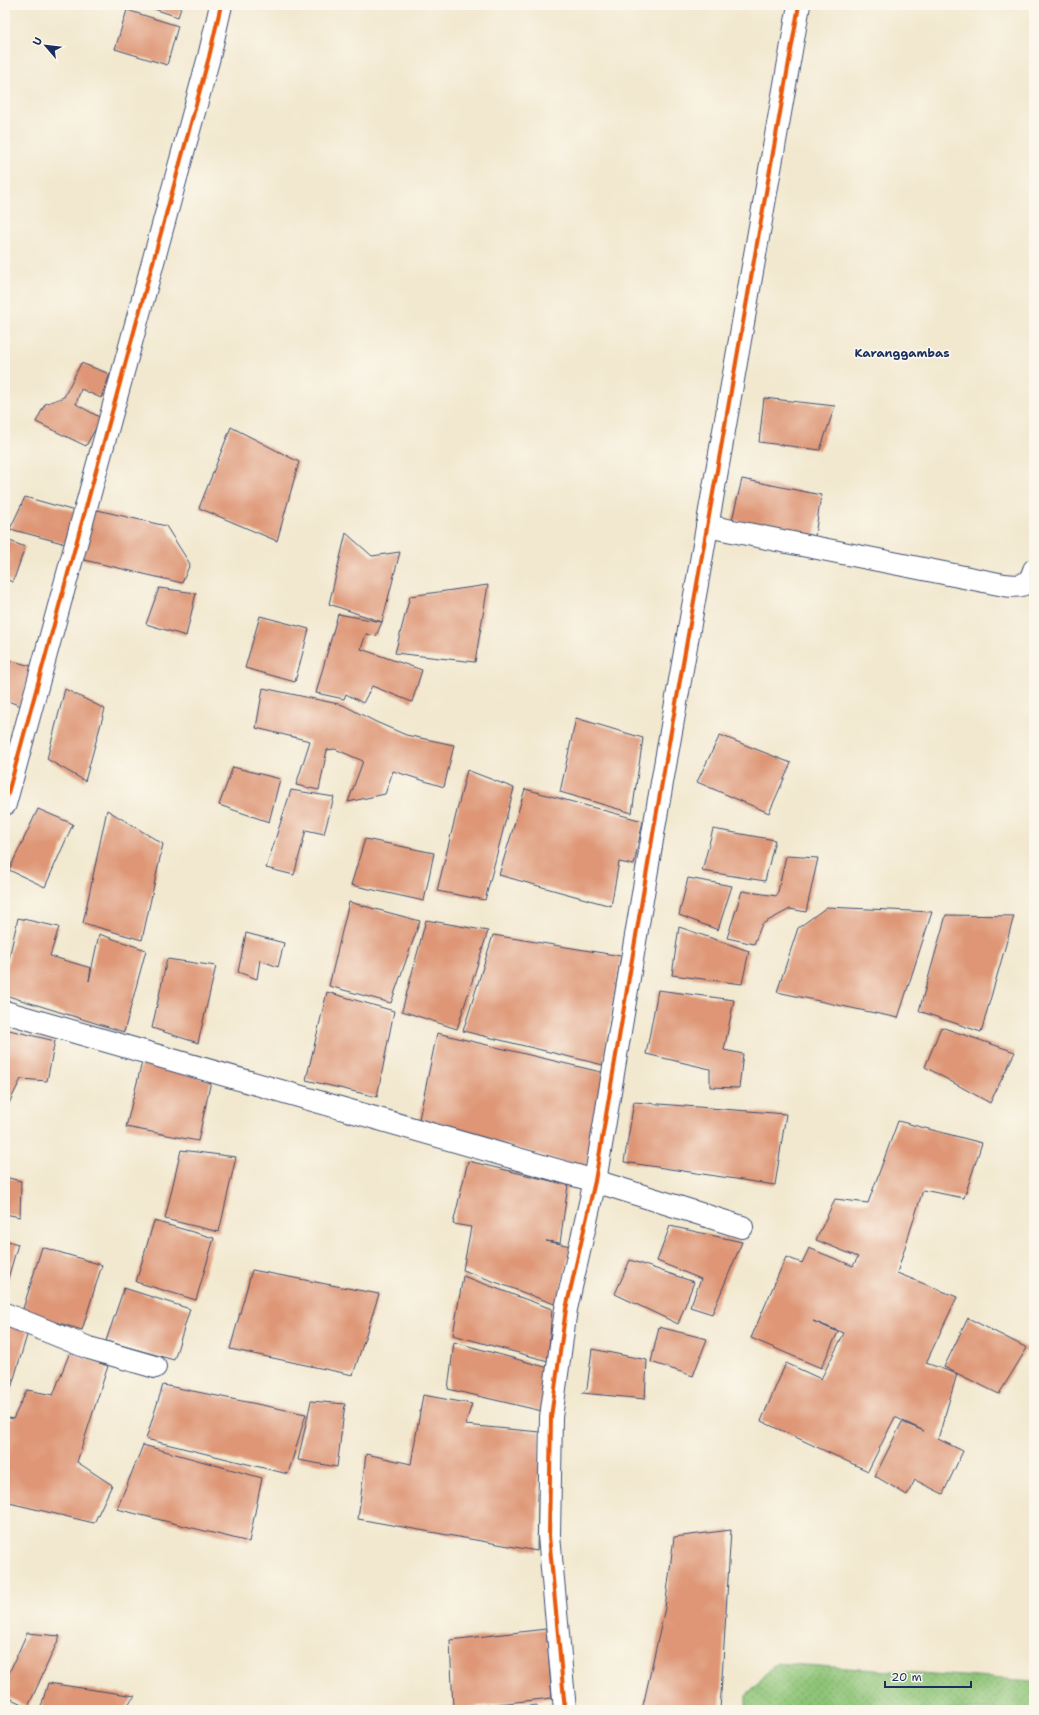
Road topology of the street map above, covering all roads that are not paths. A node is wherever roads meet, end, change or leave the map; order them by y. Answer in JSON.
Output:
{"nodes":[{"id":1,"x":221,"y":5,"type":"edge"},
{"id":2,"x":799,"y":5,"type":"edge"},
{"id":3,"x":707,"y":526,"type":"junction"},
{"id":4,"x":1034,"y":570,"type":"edge"},
{"id":5,"x":5,"y":804,"type":"edge"},
{"id":6,"x":5,"y":1012,"type":"edge"},
{"id":7,"x":595,"y":1180,"type":"junction"},
{"id":8,"x":742,"y":1227,"type":"dead end"},
{"id":9,"x":5,"y":1314,"type":"edge"},
{"id":10,"x":155,"y":1367,"type":"dead end"},
{"id":11,"x":565,"y":1710,"type":"edge"}],
"edges":[{"from":1,"to":5,"type":"street"},
{"from":2,"to":3,"type":"street"},
{"from":3,"to":4,"type":"street"},
{"from":3,"to":7,"type":"street"},
{"from":6,"to":7,"type":"street"},
{"from":7,"to":8,"type":"street"},
{"from":7,"to":11,"type":"street"},
{"from":9,"to":10,"type":"street"}]}
